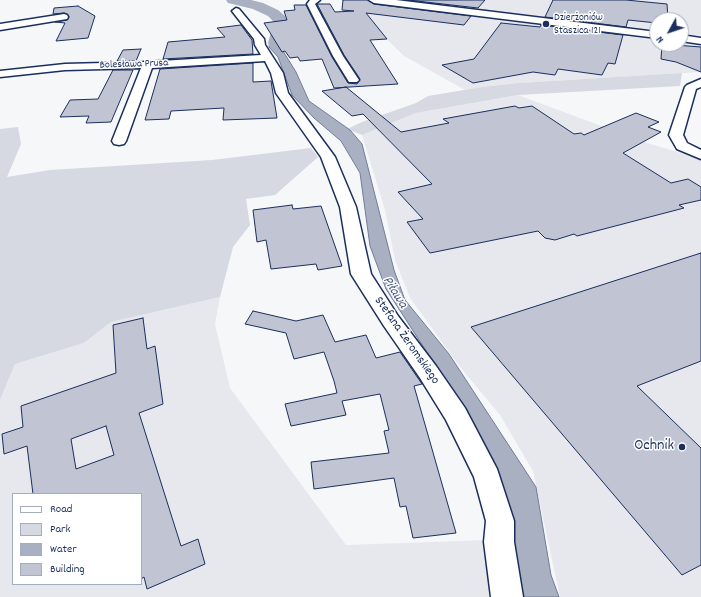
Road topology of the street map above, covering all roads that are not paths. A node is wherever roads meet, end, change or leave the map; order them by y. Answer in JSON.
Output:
{"nodes":[{"id":1,"x":316,"y":0,"type":"edge"},
{"id":2,"x":374,"y":0,"type":"edge"},
{"id":3,"x":236,"y":11,"type":"dead end"},
{"id":4,"x":64,"y":18,"type":"dead end"},
{"id":5,"x":0,"y":27,"type":"edge"},
{"id":6,"x":649,"y":34,"type":"edge"},
{"id":7,"x":689,"y":39,"type":"edge"},
{"id":8,"x":701,"y":41,"type":"edge"},
{"id":9,"x":267,"y":58,"type":"junction"},
{"id":10,"x":148,"y":65,"type":"junction"},
{"id":11,"x":0,"y":74,"type":"edge"},
{"id":12,"x":354,"y":80,"type":"dead end"},
{"id":13,"x":701,"y":82,"type":"edge"},
{"id":14,"x":119,"y":141,"type":"dead end"},
{"id":15,"x":701,"y":155,"type":"edge"},
{"id":16,"x":507,"y":597,"type":"edge"}],
"edges":[{"from":1,"to":12,"type":"street"},
{"from":2,"to":6,"type":"main road"},
{"from":3,"to":9,"type":"street","name":"Stefana Żeromskiego"},
{"from":4,"to":5,"type":"street"},
{"from":7,"to":8,"type":"main road"},
{"from":9,"to":10,"type":"street","name":"Bolesława Prusa"},
{"from":9,"to":16,"type":"street","name":"Stefana Żeromskiego"},
{"from":10,"to":11,"type":"street","name":"Bolesława Prusa"},
{"from":10,"to":14,"type":"street"},
{"from":13,"to":15,"type":"street"}]}
